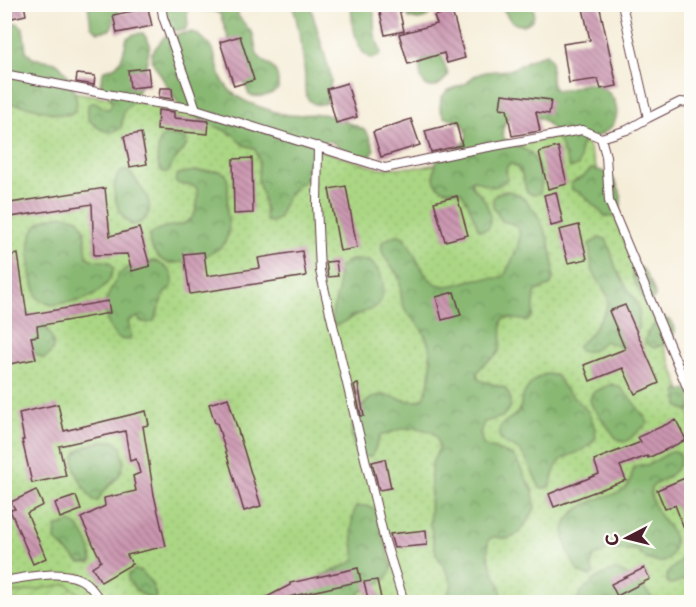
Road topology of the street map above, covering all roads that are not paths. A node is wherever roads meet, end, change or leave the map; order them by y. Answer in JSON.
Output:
{"nodes":[{"id":1,"x":162,"y":4,"type":"edge"},
{"id":2,"x":622,"y":4,"type":"edge"},
{"id":3,"x":4,"y":74,"type":"edge"},
{"id":4,"x":692,"y":103,"type":"edge"},
{"id":5,"x":196,"y":109,"type":"junction"},
{"id":6,"x":648,"y":118,"type":"junction"},
{"id":7,"x":601,"y":138,"type":"junction"},
{"id":8,"x":318,"y":146,"type":"junction"},
{"id":9,"x":692,"y":399,"type":"edge"},
{"id":10,"x":4,"y":581,"type":"edge"},
{"id":11,"x":102,"y":603,"type":"edge"},
{"id":12,"x":404,"y":603,"type":"edge"}],
"edges":[{"from":1,"to":5,"type":"lane"},
{"from":2,"to":6,"type":"lane"},
{"from":3,"to":5,"type":"lane"},
{"from":4,"to":6,"type":"lane"},
{"from":5,"to":8,"type":"lane"},
{"from":6,"to":7,"type":"lane"},
{"from":7,"to":8,"type":"lane"},
{"from":7,"to":9,"type":"lane"},
{"from":8,"to":12,"type":"lane"},
{"from":10,"to":11,"type":"lane"}]}
